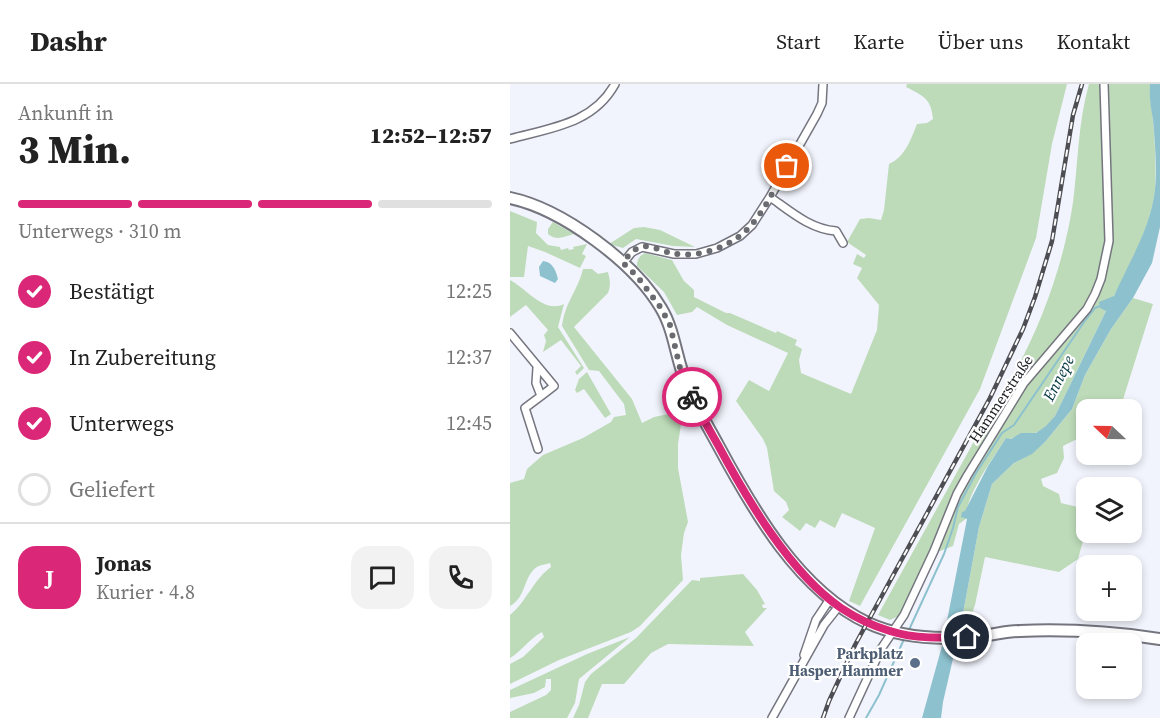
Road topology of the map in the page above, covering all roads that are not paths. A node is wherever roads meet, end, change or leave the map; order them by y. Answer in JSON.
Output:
{"nodes":[{"id":1,"x":615,"y":84,"type":"edge"},
{"id":2,"x":823,"y":84,"type":"edge"},
{"id":3,"x":1104,"y":84,"type":"edge"},
{"id":4,"x":510,"y":139,"type":"edge"},
{"id":5,"x":770,"y":197,"type":"junction"},
{"id":6,"x":510,"y":198,"type":"edge"},
{"id":7,"x":843,"y":243,"type":"dead end"},
{"id":8,"x":623,"y":263,"type":"junction"},
{"id":9,"x":510,"y":333,"type":"edge"},
{"id":10,"x":537,"y":368,"type":"junction"},
{"id":11,"x":541,"y":396,"type":"junction"},
{"id":12,"x":538,"y":449,"type":"dead end"},
{"id":13,"x":834,"y":603,"type":"junction"},
{"id":14,"x":896,"y":633,"type":"junction"},
{"id":15,"x":1160,"y":639,"type":"edge"},
{"id":16,"x":799,"y":669,"type":"junction"},
{"id":17,"x":772,"y":718,"type":"edge"},
{"id":18,"x":849,"y":718,"type":"edge"}],
"edges":[{"from":1,"to":4,"type":"street"},
{"from":2,"to":5,"type":"street"},
{"from":3,"to":14,"type":"street","name":"Hammerstraße"},
{"from":5,"to":7,"type":"street"},
{"from":5,"to":8,"type":"street"},
{"from":6,"to":8,"type":"street"},
{"from":8,"to":13,"type":"street"},
{"from":9,"to":10,"type":"street"},
{"from":10,"to":11,"type":"street"},
{"from":10,"to":11,"type":"street"},
{"from":11,"to":12,"type":"street"},
{"from":13,"to":14,"type":"street"},
{"from":13,"to":16,"type":"street"},
{"from":13,"to":16,"type":"street"},
{"from":14,"to":15,"type":"street"},
{"from":14,"to":18,"type":"street","name":"Hammerstraße"},
{"from":16,"to":17,"type":"street"}]}
